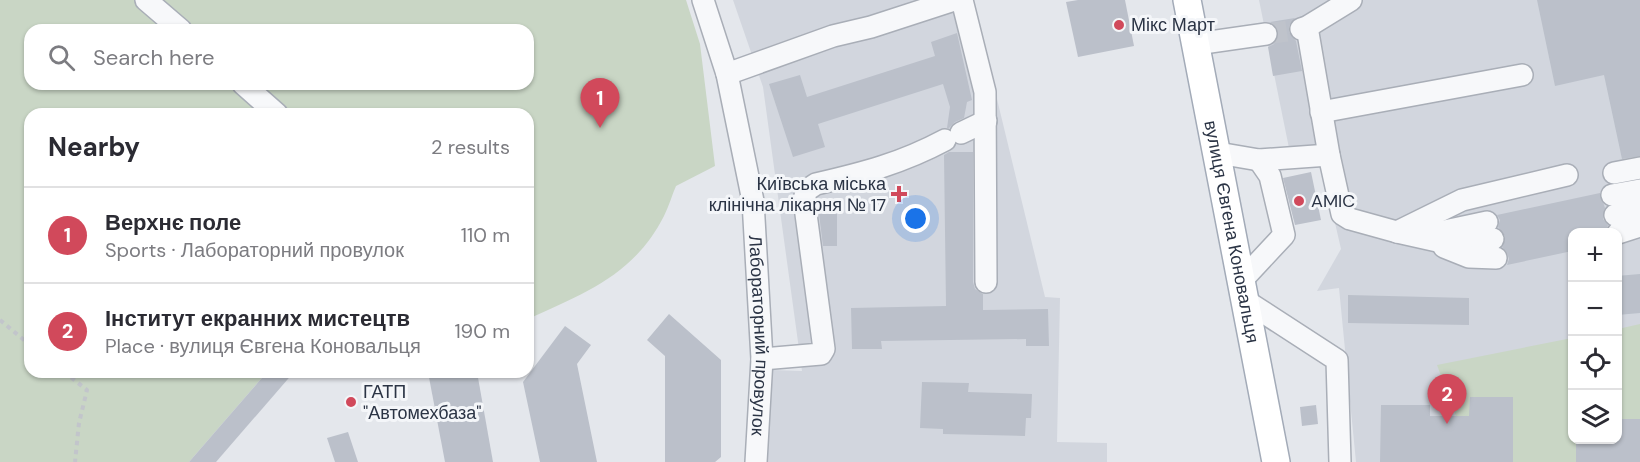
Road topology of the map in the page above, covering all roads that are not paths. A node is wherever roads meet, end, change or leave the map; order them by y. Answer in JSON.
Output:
{"nodes":[{"id":1,"x":146,"y":0,"type":"edge"},
{"id":2,"x":703,"y":0,"type":"edge"},
{"id":3,"x":954,"y":0,"type":"edge"},
{"id":4,"x":962,"y":0,"type":"edge"},
{"id":5,"x":1187,"y":0,"type":"edge"},
{"id":6,"x":1351,"y":0,"type":"edge"},
{"id":7,"x":173,"y":24,"type":"edge"},
{"id":8,"x":1266,"y":34,"type":"tunnel mouth"},
{"id":9,"x":1196,"y":44,"type":"junction"},
{"id":10,"x":727,"y":74,"type":"junction"},
{"id":11,"x":1522,"y":75,"type":"dead end"},
{"id":12,"x":250,"y":90,"type":"edge"},
{"id":13,"x":270,"y":108,"type":"edge"},
{"id":14,"x":1321,"y":112,"type":"junction"},
{"id":15,"x":986,"y":121,"type":"junction"},
{"id":16,"x":1218,"y":153,"type":"junction"},
{"id":17,"x":1329,"y":155,"type":"junction"},
{"id":18,"x":1259,"y":160,"type":"junction"},
{"id":19,"x":1640,"y":168,"type":"edge"},
{"id":20,"x":1614,"y":173,"type":"dead end"},
{"id":21,"x":1567,"y":175,"type":"dead end"},
{"id":22,"x":1640,"y":190,"type":"edge"},
{"id":23,"x":1640,"y":209,"type":"edge"},
{"id":24,"x":1615,"y":214,"type":"edge"},
{"id":25,"x":1640,"y":226,"type":"edge"},
{"id":26,"x":1397,"y":232,"type":"junction"},
{"id":27,"x":1492,"y":240,"type":"dead end"},
{"id":28,"x":986,"y":282,"type":"dead end"},
{"id":29,"x":1244,"y":291,"type":"junction"},
{"id":30,"x":762,"y":359,"type":"junction"},
{"id":31,"x":756,"y":462,"type":"edge"},
{"id":32,"x":1276,"y":462,"type":"edge"},
{"id":33,"x":1340,"y":462,"type":"edge"}],
"edges":[{"from":1,"to":7,"type":"street"},
{"from":2,"to":10,"type":"street","name":"Лабораторний провулок"},
{"from":3,"to":10,"type":"street"},
{"from":4,"to":15,"type":"street"},
{"from":5,"to":9,"type":"main road","name":"вулиця Євгена Коновальця"},
{"from":6,"to":14,"type":"street"},
{"from":8,"to":9,"type":"street"},
{"from":9,"to":16,"type":"main road","name":"вулиця Євгена Коновальця"},
{"from":10,"to":30,"type":"street","name":"Лабораторний провулок"},
{"from":11,"to":14,"type":"street"},
{"from":12,"to":13,"type":"street"},
{"from":14,"to":17,"type":"street"},
{"from":15,"to":28,"type":"street"},
{"from":15,"to":30,"type":"street"},
{"from":16,"to":18,"type":"street"},
{"from":16,"to":29,"type":"main road","name":"вулиця Євгена Коновальця"},
{"from":17,"to":18,"type":"street"},
{"from":17,"to":26,"type":"street"},
{"from":18,"to":29,"type":"street"},
{"from":19,"to":20,"type":"street"},
{"from":21,"to":26,"type":"street"},
{"from":22,"to":24,"type":"street"},
{"from":23,"to":24,"type":"street"},
{"from":24,"to":25,"type":"street"},
{"from":26,"to":27,"type":"street"},
{"from":29,"to":32,"type":"main road","name":"вулиця Євгена Коновальця"},
{"from":29,"to":33,"type":"street"},
{"from":30,"to":31,"type":"street","name":"Лабораторний провулок"}]}
